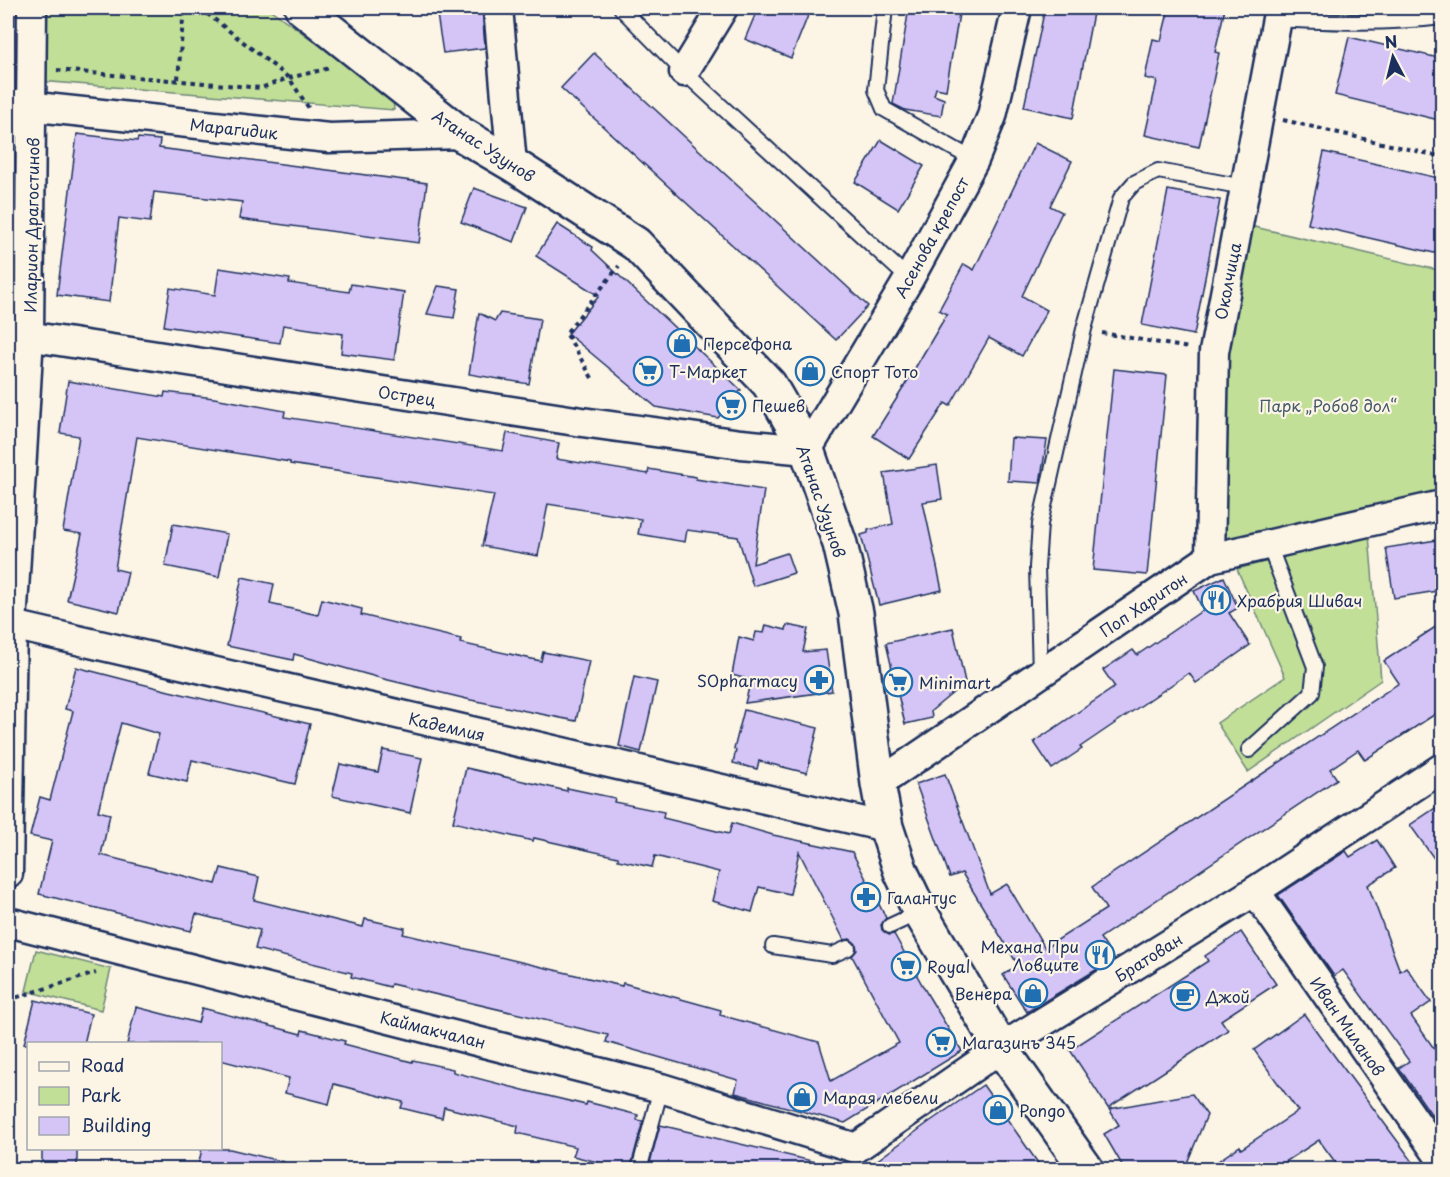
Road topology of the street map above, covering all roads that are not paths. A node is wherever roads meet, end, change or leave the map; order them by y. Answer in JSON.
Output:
{"nodes":[{"id":1,"x":32,"y":8,"type":"edge"},
{"id":2,"x":302,"y":8,"type":"edge"},
{"id":3,"x":621,"y":8,"type":"edge"},
{"id":4,"x":723,"y":8,"type":"edge"},
{"id":5,"x":885,"y":8,"type":"edge"},
{"id":6,"x":1017,"y":8,"type":"edge"},
{"id":7,"x":503,"y":10,"type":"edge"},
{"id":8,"x":1277,"y":13,"type":"edge"},
{"id":9,"x":1443,"y":17,"type":"edge"},
{"id":10,"x":684,"y":72,"type":"junction"},
{"id":11,"x":20,"y":105,"type":"edge"},
{"id":12,"x":461,"y":134,"type":"junction"},
{"id":13,"x":974,"y":160,"type":"junction"},
{"id":14,"x":512,"y":164,"type":"junction"},
{"id":15,"x":1245,"y":187,"type":"junction"},
{"id":16,"x":909,"y":279,"type":"junction"},
{"id":17,"x":18,"y":335,"type":"edge"},
{"id":18,"x":807,"y":450,"type":"junction"},
{"id":19,"x":1443,"y":505,"type":"edge"},
{"id":20,"x":1269,"y":545,"type":"junction"},
{"id":21,"x":1210,"y":558,"type":"junction"},
{"id":22,"x":10,"y":625,"type":"edge"},
{"id":23,"x":1040,"y":673,"type":"junction"},
{"id":24,"x":1249,"y":750,"type":"dead end"},
{"id":25,"x":1443,"y":768,"type":"edge"},
{"id":26,"x":878,"y":784,"type":"junction"},
{"id":27,"x":886,"y":827,"type":"junction"},
{"id":28,"x":8,"y":874,"type":"edge"},
{"id":29,"x":1255,"y":891,"type":"junction"},
{"id":30,"x":920,"y":912,"type":"junction"},
{"id":31,"x":8,"y":922,"type":"edge"},
{"id":32,"x":890,"y":926,"type":"dead end"},
{"id":33,"x":773,"y":946,"type":"dead end"},
{"id":34,"x":848,"y":948,"type":"dead end"},
{"id":35,"x":1001,"y":1048,"type":"junction"},
{"id":36,"x":661,"y":1088,"type":"junction"},
{"id":37,"x":854,"y":1159,"type":"edge"},
{"id":38,"x":1443,"y":1160,"type":"edge"},
{"id":39,"x":639,"y":1170,"type":"edge"},
{"id":40,"x":1087,"y":1170,"type":"edge"}],
"edges":[{"from":1,"to":11,"type":"street","name":"Иларион Драгостинов"},
{"from":2,"to":12,"type":"street","name":"Атанас Узунов"},
{"from":3,"to":10,"type":"lane"},
{"from":4,"to":10,"type":"street"},
{"from":5,"to":13,"type":"lane"},
{"from":6,"to":13,"type":"street","name":"Асенова крепост"},
{"from":7,"to":14,"type":"street"},
{"from":8,"to":9,"type":"lane"},
{"from":8,"to":15,"type":"street","name":"Околчица"},
{"from":10,"to":16,"type":"lane"},
{"from":11,"to":12,"type":"street","name":"Марагидик"},
{"from":11,"to":17,"type":"street","name":"Иларион Драгостинов"},
{"from":12,"to":14,"type":"street","name":"Атанас Узунов"},
{"from":13,"to":16,"type":"street","name":"Асенова крепост"},
{"from":14,"to":18,"type":"street","name":"Атанас Узунов"},
{"from":15,"to":21,"type":"street","name":"Околчица"},
{"from":15,"to":23,"type":"lane"},
{"from":16,"to":18,"type":"street","name":"Асенова крепост"},
{"from":17,"to":18,"type":"street","name":"Острец"},
{"from":17,"to":22,"type":"street","name":"Иларион Драгостинов"},
{"from":18,"to":26,"type":"street","name":"Атанас Узунов"},
{"from":19,"to":20,"type":"street","name":"Поп Харитон"},
{"from":20,"to":21,"type":"street","name":"Поп Харитон"},
{"from":20,"to":24,"type":"lane"},
{"from":21,"to":23,"type":"street","name":"Поп Харитон"},
{"from":22,"to":27,"type":"street","name":"Кадемлия"},
{"from":22,"to":28,"type":"street","name":"Иларион Драгостинов"},
{"from":23,"to":26,"type":"street","name":"Поп Харитон"},
{"from":25,"to":29,"type":"street","name":"Братован"},
{"from":26,"to":27,"type":"street","name":"Атанас Узунов"},
{"from":27,"to":30,"type":"street","name":"Атанас Узунов"},
{"from":29,"to":35,"type":"street","name":"Братован"},
{"from":29,"to":38,"type":"street","name":"Иван Миланов"},
{"from":30,"to":32,"type":"lane"},
{"from":30,"to":35,"type":"street","name":"Атанас Узунов"},
{"from":31,"to":36,"type":"street","name":"Каймакчалан"},
{"from":33,"to":34,"type":"lane"},
{"from":35,"to":37,"type":"street","name":"Братован"},
{"from":35,"to":40,"type":"street","name":"Атанас Узунов"},
{"from":36,"to":37,"type":"street","name":"Каймакчалан"},
{"from":36,"to":39,"type":"lane"}]}
